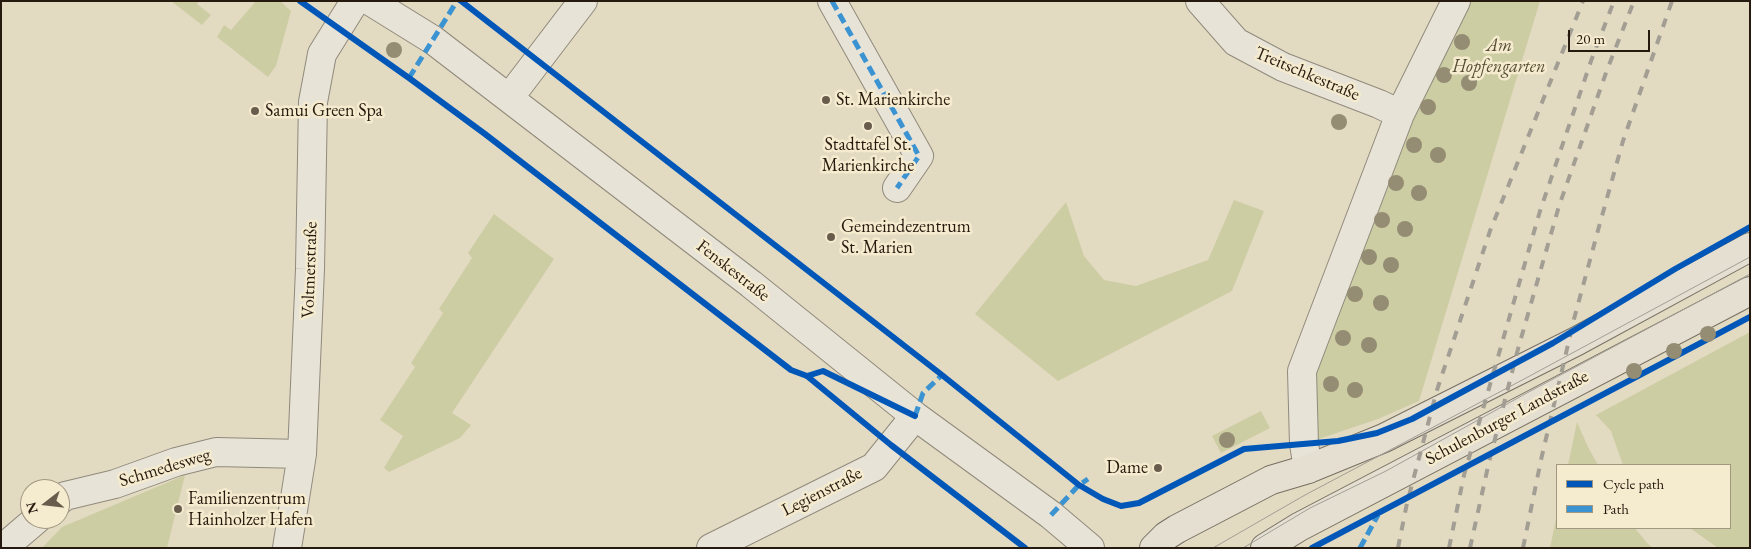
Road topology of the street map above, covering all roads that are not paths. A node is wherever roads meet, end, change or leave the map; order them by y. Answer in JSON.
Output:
{"nodes":[{"id":1,"x":355,"y":1,"type":"edge"},
{"id":2,"x":370,"y":1,"type":"edge"},
{"id":3,"x":583,"y":1,"type":"edge"},
{"id":4,"x":832,"y":1,"type":"edge"},
{"id":5,"x":1200,"y":1,"type":"edge"},
{"id":6,"x":1456,"y":1,"type":"edge"},
{"id":7,"x":509,"y":98,"type":"junction"},
{"id":8,"x":1400,"y":114,"type":"junction"},
{"id":9,"x":897,"y":188,"type":"dead end"},
{"id":10,"x":1750,"y":247,"type":"edge"},
{"id":11,"x":1750,"y":291,"type":"edge"},
{"id":12,"x":915,"y":416,"type":"junction"},
{"id":13,"x":302,"y":454,"type":"junction"},
{"id":14,"x":1308,"y":468,"type":"junction"},
{"id":15,"x":70,"y":495,"type":"edge"},
{"id":16,"x":25,"y":529,"type":"edge"},
{"id":17,"x":3,"y":548,"type":"edge"},
{"id":18,"x":287,"y":548,"type":"edge"},
{"id":19,"x":711,"y":548,"type":"edge"},
{"id":20,"x":1090,"y":548,"type":"edge"},
{"id":21,"x":1154,"y":548,"type":"edge"},
{"id":22,"x":1265,"y":548,"type":"edge"}],
"edges":[{"from":1,"to":13,"type":"street","name":"Voltmerstraße"},
{"from":2,"to":7,"type":"street","name":"Fenskestraße"},
{"from":3,"to":7,"type":"street"},
{"from":4,"to":9,"type":"street"},
{"from":5,"to":8,"type":"street","name":"Treitschkestraße"},
{"from":6,"to":8,"type":"street"},
{"from":7,"to":12,"type":"street","name":"Fenskestraße"},
{"from":8,"to":14,"type":"street"},
{"from":10,"to":14,"type":"main road","name":"Schulenburger Landstraße"},
{"from":11,"to":22,"type":"main road","name":"Schulenburger Landstraße"},
{"from":12,"to":19,"type":"street","name":"Legienstraße"},
{"from":12,"to":20,"type":"street","name":"Fenskestraße"},
{"from":13,"to":15,"type":"street","name":"Schmedesweg"},
{"from":13,"to":18,"type":"street","name":"Voltmerstraße"},
{"from":14,"to":21,"type":"main road","name":"Schulenburger Landstraße"},
{"from":16,"to":17,"type":"street"}]}
